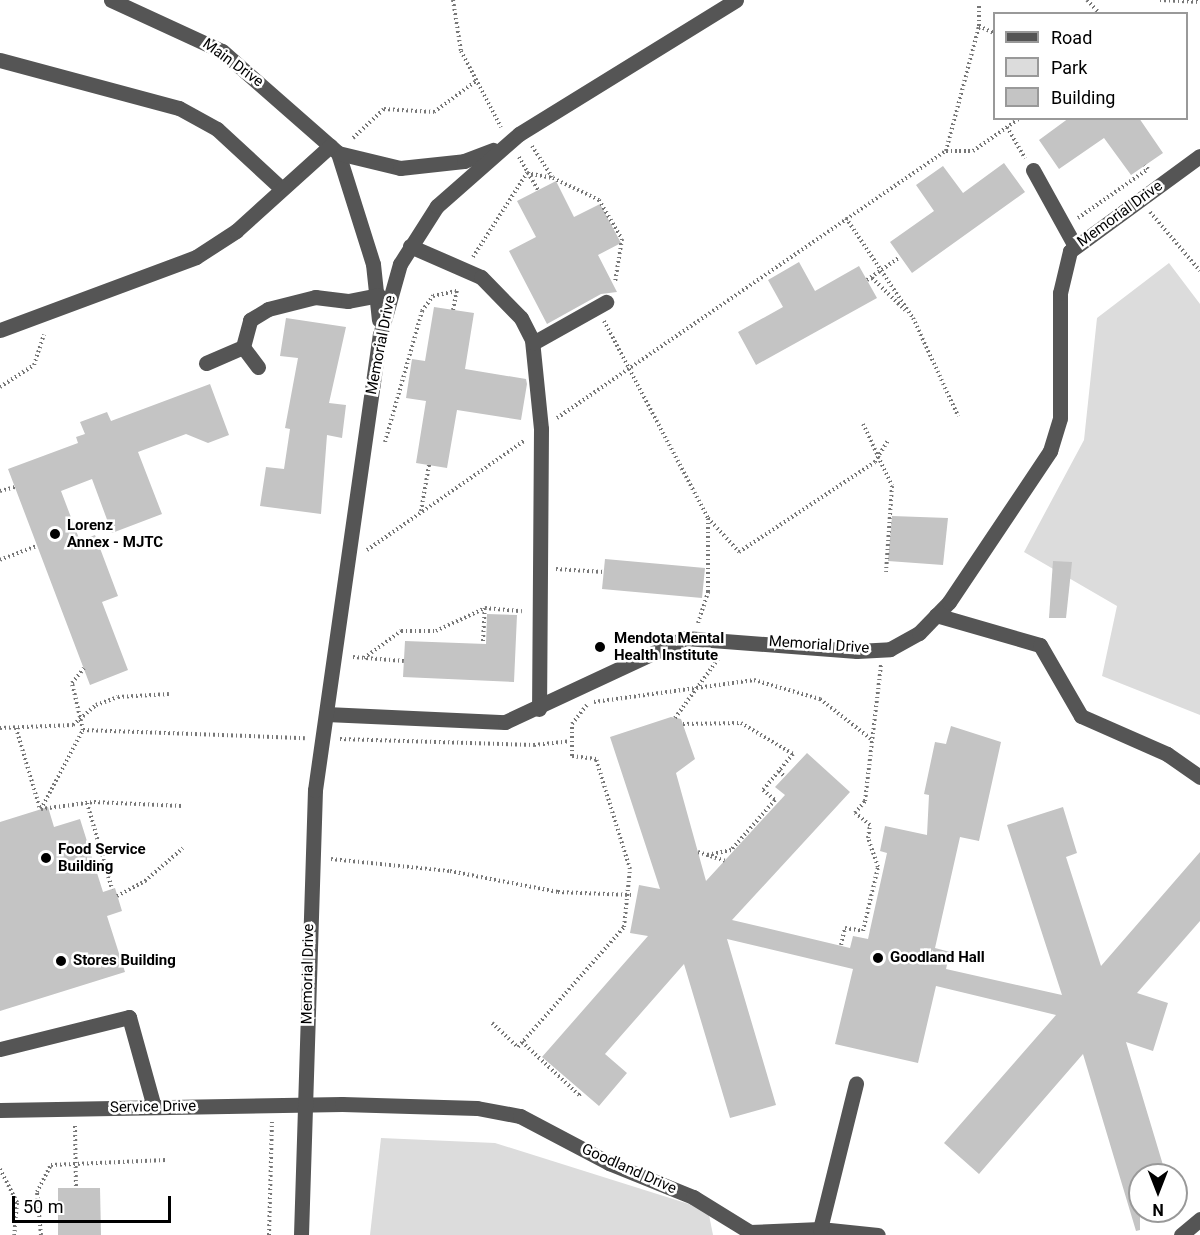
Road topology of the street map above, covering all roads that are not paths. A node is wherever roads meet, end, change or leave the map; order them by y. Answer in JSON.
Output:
{"nodes":[{"id":1,"x":111,"y":0,"type":"edge"},
{"id":2,"x":736,"y":0,"type":"edge"},
{"id":3,"x":0,"y":60,"type":"edge"},
{"id":4,"x":507,"y":144,"type":"junction"},
{"id":5,"x":334,"y":150,"type":"junction"},
{"id":6,"x":1200,"y":156,"type":"edge"},
{"id":7,"x":1033,"y":170,"type":"road end"},
{"id":8,"x":282,"y":189,"type":"junction"},
{"id":9,"x":410,"y":246,"type":"junction"},
{"id":10,"x":1075,"y":246,"type":"junction"},
{"id":11,"x":378,"y":295,"type":"junction"},
{"id":12,"x":602,"y":306,"type":"road end"},
{"id":13,"x":0,"y":330,"type":"edge"},
{"id":14,"x":380,"y":335,"type":"junction"},
{"id":15,"x":533,"y":343,"type":"junction"},
{"id":16,"x":243,"y":347,"type":"junction"},
{"id":17,"x":206,"y":363,"type":"dead end"},
{"id":18,"x":258,"y":367,"type":"dead end"},
{"id":19,"x":936,"y":615,"type":"junction"},
{"id":20,"x":539,"y":709,"type":"junction"},
{"id":21,"x":326,"y":714,"type":"junction"},
{"id":22,"x":1200,"y":777,"type":"edge"},
{"id":23,"x":0,"y":1049,"type":"edge"},
{"id":24,"x":856,"y":1083,"type":"dead end"},
{"id":25,"x":306,"y":1104,"type":"junction"},
{"id":26,"x":154,"y":1107,"type":"junction"},
{"id":27,"x":0,"y":1110,"type":"edge"},
{"id":28,"x":1200,"y":1219,"type":"edge"},
{"id":29,"x":820,"y":1229,"type":"junction"},
{"id":30,"x":301,"y":1235,"type":"edge"},
{"id":31,"x":878,"y":1235,"type":"edge"},
{"id":32,"x":1181,"y":1235,"type":"edge"}],
"edges":[{"from":1,"to":5,"type":"lane","name":"Main Drive"},
{"from":2,"to":4,"type":"lane","name":"Memorial Drive"},
{"from":3,"to":8,"type":"lane"},
{"from":4,"to":5,"type":"lane","name":"Main Drive"},
{"from":4,"to":9,"type":"lane","name":"Memorial Drive"},
{"from":5,"to":8,"type":"lane"},
{"from":5,"to":11,"type":"lane"},
{"from":6,"to":10,"type":"lane","name":"Memorial Drive"},
{"from":7,"to":10,"type":"lane"},
{"from":8,"to":13,"type":"lane"},
{"from":9,"to":14,"type":"lane","name":"Memorial Drive"},
{"from":9,"to":15,"type":"lane"},
{"from":10,"to":19,"type":"lane","name":"Memorial Drive"},
{"from":11,"to":14,"type":"lane"},
{"from":11,"to":16,"type":"lane"},
{"from":12,"to":15,"type":"lane"},
{"from":14,"to":21,"type":"lane","name":"Memorial Drive"},
{"from":15,"to":20,"type":"lane"},
{"from":16,"to":17,"type":"lane"},
{"from":16,"to":18,"type":"lane"},
{"from":19,"to":20,"type":"lane","name":"Memorial Drive"},
{"from":19,"to":22,"type":"lane"},
{"from":20,"to":21,"type":"lane","name":"Memorial Drive"},
{"from":21,"to":25,"type":"lane","name":"Memorial Drive"},
{"from":23,"to":26,"type":"lane"},
{"from":24,"to":29,"type":"lane"},
{"from":25,"to":26,"type":"lane","name":"Service Drive"},
{"from":25,"to":29,"type":"lane","name":"Goodland Drive"},
{"from":25,"to":30,"type":"lane","name":"Memorial Drive"},
{"from":26,"to":27,"type":"lane","name":"Service Drive"},
{"from":28,"to":32,"type":"lane"},
{"from":29,"to":31,"type":"lane","name":"Goodland Drive"}]}
